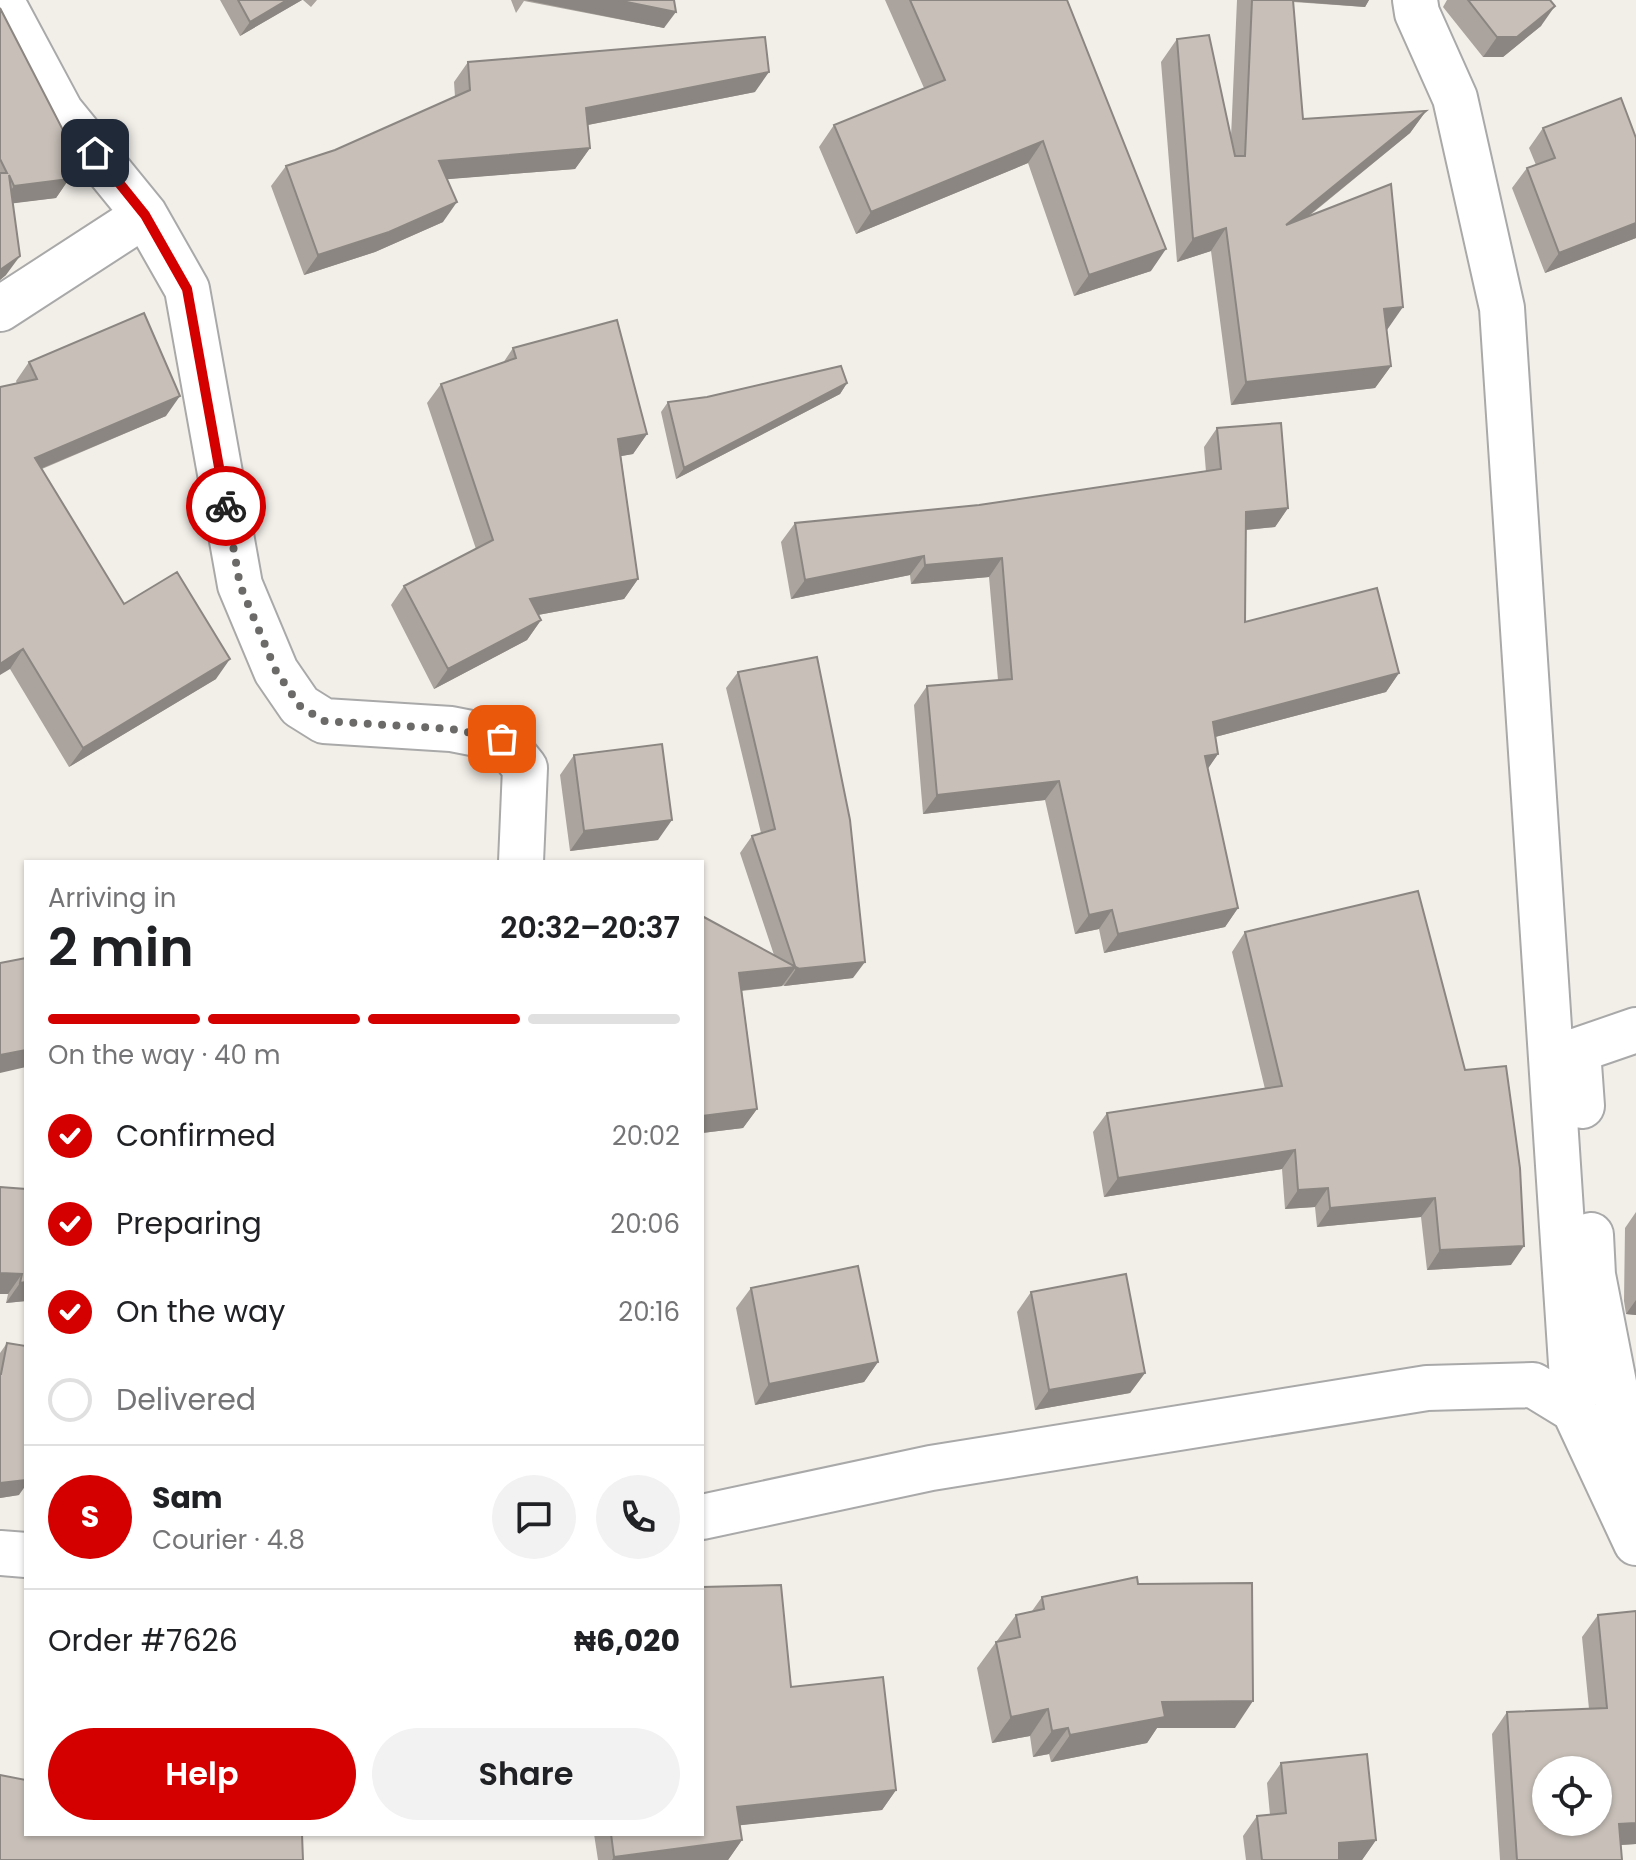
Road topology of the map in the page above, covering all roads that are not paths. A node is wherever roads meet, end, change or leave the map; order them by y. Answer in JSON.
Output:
{"nodes":[{"id":1,"x":1,"y":0,"type":"edge"},
{"id":2,"x":1415,"y":0,"type":"edge"},
{"id":3,"x":145,"y":215,"type":"junction"},
{"id":4,"x":0,"y":309,"type":"edge"},
{"id":5,"x":521,"y":860,"type":"edge"},
{"id":6,"x":1636,"y":1030,"type":"edge"},
{"id":7,"x":1574,"y":1410,"type":"junction"},
{"id":8,"x":1636,"y":1496,"type":"edge"},
{"id":9,"x":704,"y":1517,"type":"edge"},
{"id":10,"x":1636,"y":1543,"type":"edge"},
{"id":11,"x":0,"y":1553,"type":"edge"},
{"id":12,"x":24,"y":1555,"type":"edge"}],
"edges":[{"from":1,"to":3,"type":"street"},
{"from":2,"to":7,"type":"street"},
{"from":3,"to":4,"type":"street"},
{"from":3,"to":5,"type":"street"},
{"from":6,"to":8,"type":"street"},
{"from":7,"to":9,"type":"street"},
{"from":7,"to":10,"type":"street"},
{"from":11,"to":12,"type":"street"}]}
